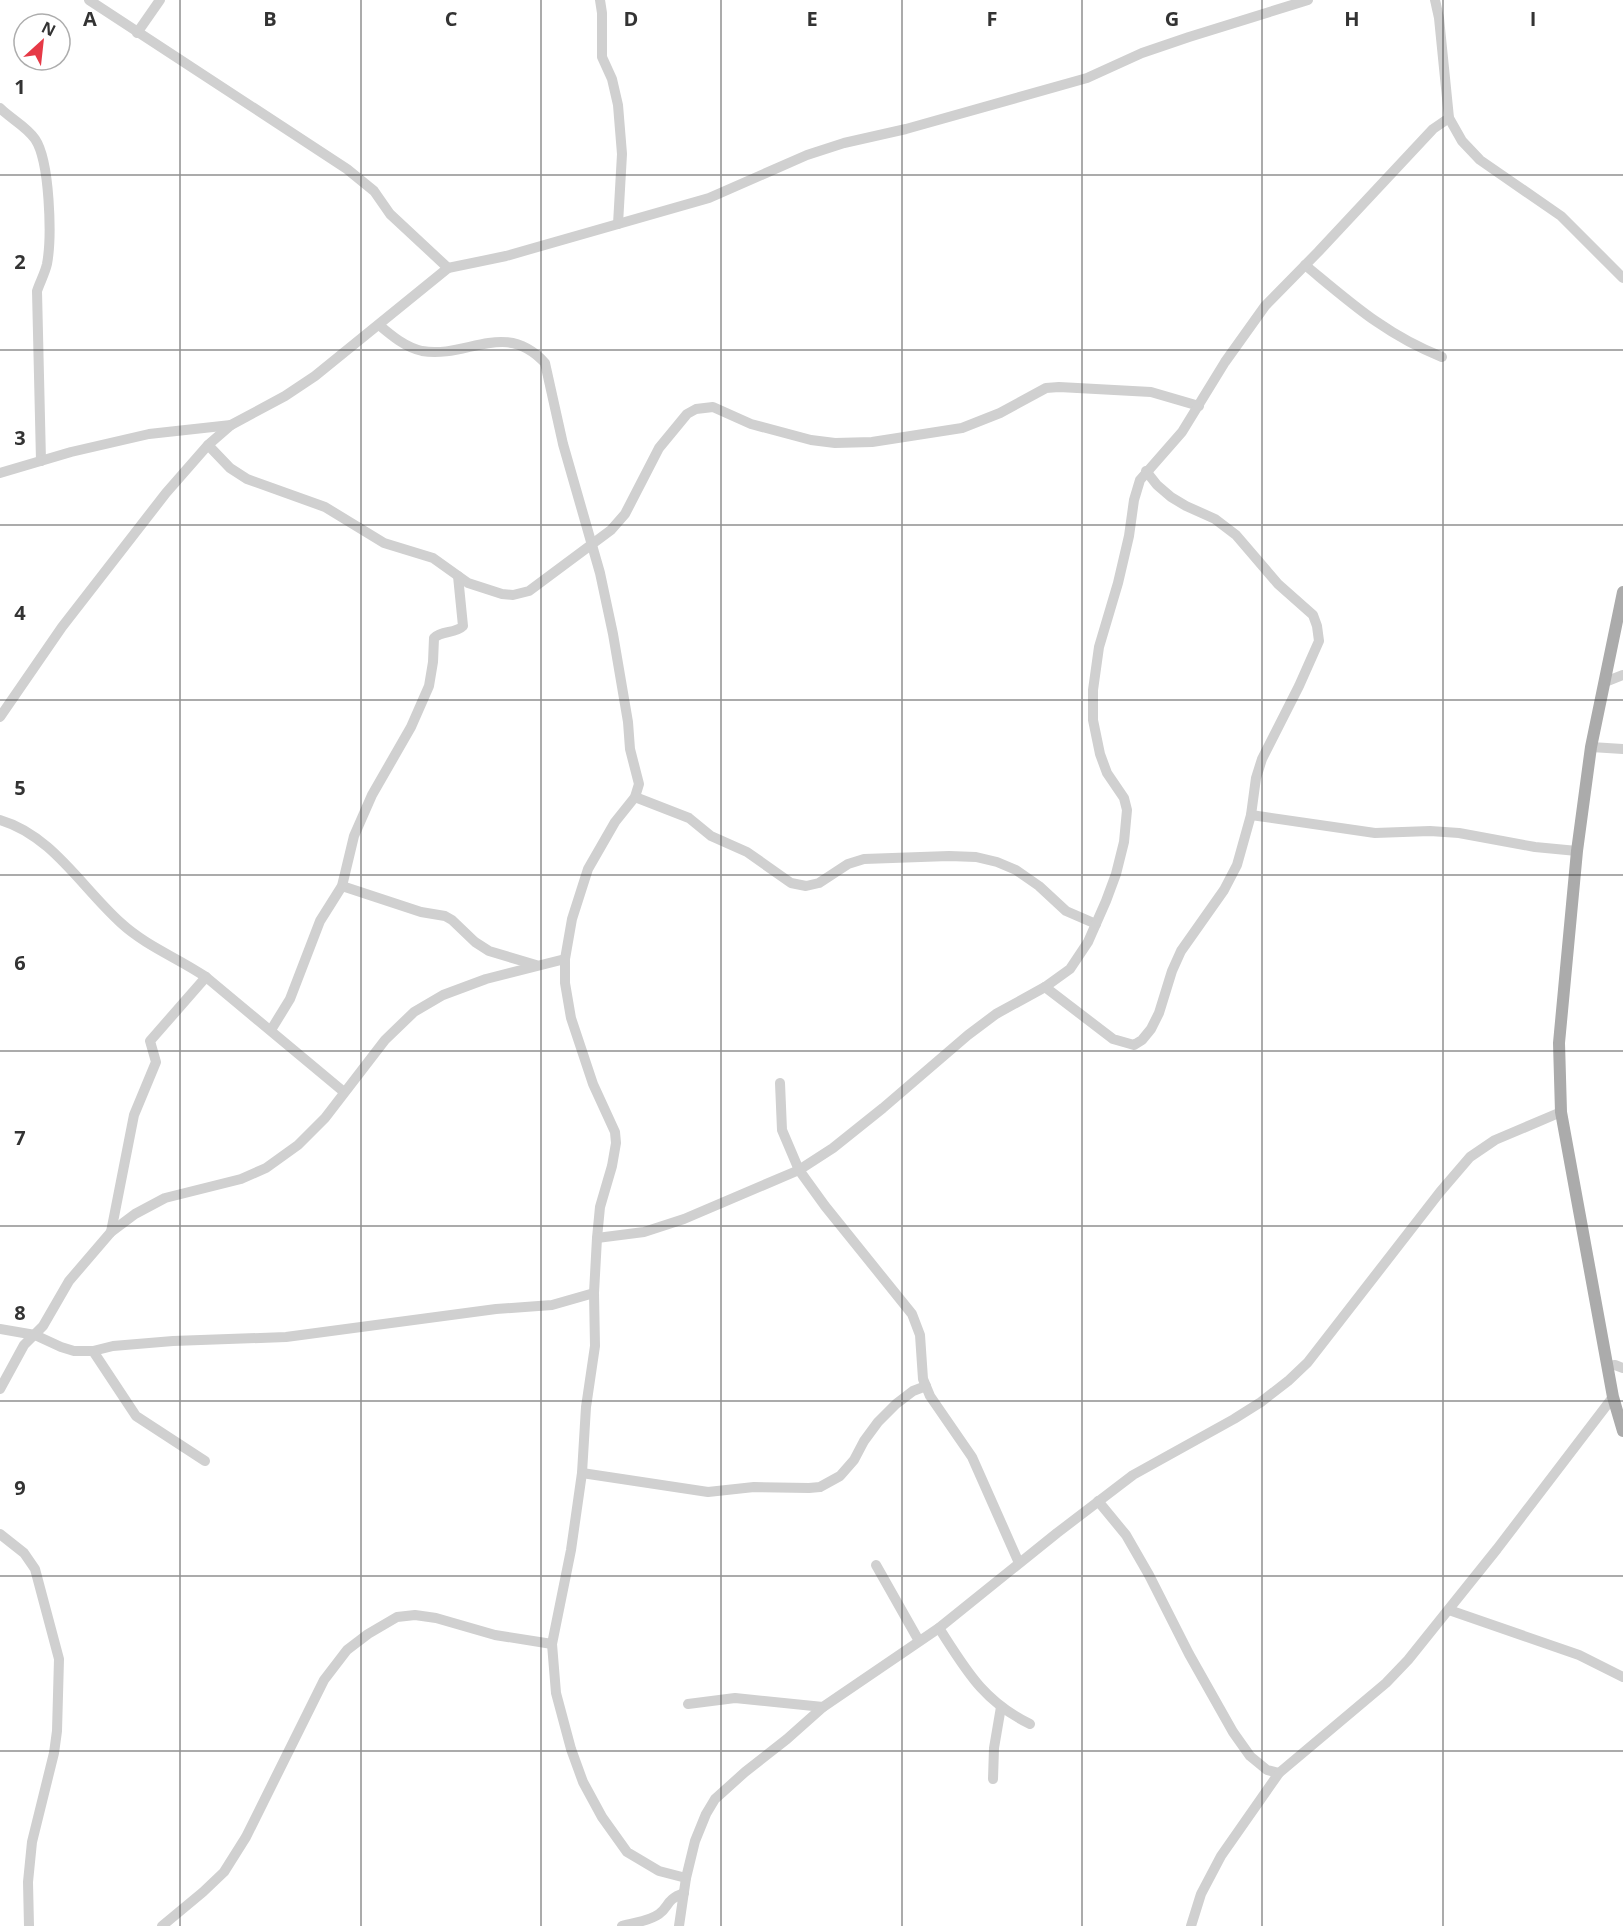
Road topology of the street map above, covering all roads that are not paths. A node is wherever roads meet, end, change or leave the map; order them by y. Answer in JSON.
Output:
{"nodes":[{"id":1,"x":88,"y":0,"type":"edge"},
{"id":2,"x":160,"y":0,"type":"edge"},
{"id":3,"x":600,"y":0,"type":"edge"},
{"id":4,"x":1308,"y":0,"type":"edge"},
{"id":5,"x":1435,"y":0,"type":"edge"},
{"id":6,"x":137,"y":33,"type":"junction"},
{"id":7,"x":0,"y":108,"type":"edge"},
{"id":8,"x":1449,"y":118,"type":"junction"},
{"id":9,"x":618,"y":224,"type":"junction"},
{"id":10,"x":1305,"y":265,"type":"junction"},
{"id":11,"x":448,"y":267,"type":"junction"},
{"id":12,"x":1623,"y":278,"type":"edge"},
{"id":13,"x":379,"y":325,"type":"junction"},
{"id":14,"x":1442,"y":357,"type":"dead end"},
{"id":15,"x":1199,"y":406,"type":"junction"},
{"id":16,"x":231,"y":425,"type":"junction"},
{"id":17,"x":208,"y":445,"type":"junction"},
{"id":18,"x":41,"y":461,"type":"junction"},
{"id":19,"x":1146,"y":471,"type":"junction"},
{"id":20,"x":0,"y":473,"type":"edge"},
{"id":21,"x":592,"y":545,"type":"junction"},
{"id":22,"x":458,"y":576,"type":"junction"},
{"id":23,"x":1623,"y":592,"type":"edge"},
{"id":24,"x":1623,"y":675,"type":"edge"},
{"id":25,"x":1605,"y":682,"type":"junction"},
{"id":26,"x":0,"y":717,"type":"edge"},
{"id":27,"x":1591,"y":747,"type":"junction"},
{"id":28,"x":1623,"y":749,"type":"edge"},
{"id":29,"x":635,"y":797,"type":"junction"},
{"id":30,"x":1251,"y":815,"type":"junction"},
{"id":31,"x":0,"y":820,"type":"edge"},
{"id":32,"x":1577,"y":851,"type":"junction"},
{"id":33,"x":342,"y":886,"type":"junction"},
{"id":34,"x":1095,"y":924,"type":"junction"},
{"id":35,"x":564,"y":959,"type":"junction"},
{"id":36,"x":537,"y":966,"type":"junction"},
{"id":37,"x":206,"y":977,"type":"junction"},
{"id":38,"x":1046,"y":987,"type":"junction"},
{"id":39,"x":271,"y":1030,"type":"junction"},
{"id":40,"x":780,"y":1083,"type":"dead end"},
{"id":41,"x":344,"y":1092,"type":"junction"},
{"id":42,"x":1561,"y":1112,"type":"junction"},
{"id":43,"x":799,"y":1170,"type":"junction"},
{"id":44,"x":111,"y":1232,"type":"junction"},
{"id":45,"x":597,"y":1238,"type":"junction"},
{"id":46,"x":594,"y":1293,"type":"junction"},
{"id":47,"x":0,"y":1329,"type":"edge"},
{"id":48,"x":35,"y":1335,"type":"junction"},
{"id":49,"x":93,"y":1351,"type":"junction"},
{"id":50,"x":1608,"y":1366,"type":"junction"},
{"id":51,"x":1623,"y":1368,"type":"edge"},
{"id":52,"x":926,"y":1386,"type":"junction"},
{"id":53,"x":0,"y":1389,"type":"edge"},
{"id":54,"x":1613,"y":1397,"type":"junction"},
{"id":55,"x":1623,"y":1431,"type":"edge"},
{"id":56,"x":205,"y":1461,"type":"dead end"},
{"id":57,"x":582,"y":1473,"type":"junction"},
{"id":58,"x":1098,"y":1501,"type":"junction"},
{"id":59,"x":0,"y":1534,"type":"edge"},
{"id":60,"x":1019,"y":1563,"type":"junction"},
{"id":61,"x":876,"y":1565,"type":"dead end"},
{"id":62,"x":1449,"y":1610,"type":"junction"},
{"id":63,"x":939,"y":1628,"type":"junction"},
{"id":64,"x":919,"y":1641,"type":"junction"},
{"id":65,"x":552,"y":1644,"type":"junction"},
{"id":66,"x":1623,"y":1677,"type":"edge"},
{"id":67,"x":688,"y":1704,"type":"dead end"},
{"id":68,"x":823,"y":1707,"type":"junction"},
{"id":69,"x":1001,"y":1707,"type":"junction"},
{"id":70,"x":1030,"y":1724,"type":"dead end"},
{"id":71,"x":1279,"y":1773,"type":"junction"},
{"id":72,"x":993,"y":1779,"type":"dead end"},
{"id":73,"x":686,"y":1878,"type":"junction"},
{"id":74,"x":684,"y":1893,"type":"junction"},
{"id":75,"x":173,"y":1922,"type":"edge"},
{"id":76,"x":29,"y":1926,"type":"edge"},
{"id":77,"x":162,"y":1926,"type":"edge"},
{"id":78,"x":622,"y":1926,"type":"edge"},
{"id":79,"x":679,"y":1926,"type":"edge"},
{"id":80,"x":1191,"y":1926,"type":"edge"}],
"edges":[{"from":1,"to":6,"type":"street"},
{"from":2,"to":6,"type":"street"},
{"from":3,"to":9,"type":"street"},
{"from":4,"to":9,"type":"street"},
{"from":5,"to":8,"type":"street"},
{"from":6,"to":11,"type":"street"},
{"from":7,"to":18,"type":"street"},
{"from":8,"to":10,"type":"street"},
{"from":8,"to":12,"type":"street"},
{"from":9,"to":11,"type":"street"},
{"from":10,"to":14,"type":"street"},
{"from":10,"to":15,"type":"street"},
{"from":11,"to":13,"type":"street"},
{"from":13,"to":16,"type":"street"},
{"from":13,"to":21,"type":"street"},
{"from":15,"to":19,"type":"street"},
{"from":15,"to":21,"type":"street"},
{"from":16,"to":17,"type":"street"},
{"from":16,"to":18,"type":"street"},
{"from":17,"to":22,"type":"street"},
{"from":17,"to":26,"type":"street"},
{"from":18,"to":20,"type":"street"},
{"from":19,"to":30,"type":"street"},
{"from":19,"to":34,"type":"street"},
{"from":21,"to":22,"type":"street"},
{"from":21,"to":29,"type":"street"},
{"from":22,"to":33,"type":"street"},
{"from":23,"to":25,"type":"main road"},
{"from":24,"to":25,"type":"street"},
{"from":25,"to":27,"type":"main road"},
{"from":27,"to":28,"type":"street"},
{"from":27,"to":32,"type":"main road"},
{"from":29,"to":34,"type":"street"},
{"from":29,"to":35,"type":"street"},
{"from":30,"to":32,"type":"street"},
{"from":30,"to":38,"type":"street"},
{"from":31,"to":37,"type":"street"},
{"from":32,"to":42,"type":"main road"},
{"from":33,"to":36,"type":"street"},
{"from":33,"to":39,"type":"street"},
{"from":34,"to":38,"type":"street"},
{"from":35,"to":36,"type":"street"},
{"from":35,"to":45,"type":"street"},
{"from":36,"to":41,"type":"street"},
{"from":37,"to":39,"type":"street"},
{"from":37,"to":44,"type":"street"},
{"from":38,"to":43,"type":"street"},
{"from":39,"to":41,"type":"street"},
{"from":40,"to":43,"type":"street"},
{"from":41,"to":44,"type":"street"},
{"from":42,"to":50,"type":"main road"},
{"from":42,"to":58,"type":"street"},
{"from":43,"to":45,"type":"street"},
{"from":43,"to":52,"type":"street"},
{"from":44,"to":48,"type":"street"},
{"from":45,"to":46,"type":"street"},
{"from":46,"to":49,"type":"street"},
{"from":46,"to":57,"type":"street"},
{"from":47,"to":48,"type":"street"},
{"from":48,"to":49,"type":"street"},
{"from":48,"to":53,"type":"street"},
{"from":49,"to":56,"type":"street"},
{"from":50,"to":51,"type":"street"},
{"from":50,"to":54,"type":"main road"},
{"from":52,"to":57,"type":"street"},
{"from":52,"to":60,"type":"street"},
{"from":54,"to":55,"type":"main road"},
{"from":54,"to":62,"type":"street"},
{"from":57,"to":65,"type":"street"},
{"from":58,"to":60,"type":"street"},
{"from":58,"to":71,"type":"street"},
{"from":59,"to":76,"type":"street"},
{"from":60,"to":63,"type":"street"},
{"from":61,"to":64,"type":"street"},
{"from":62,"to":66,"type":"street"},
{"from":62,"to":71,"type":"street"},
{"from":63,"to":64,"type":"street"},
{"from":63,"to":69,"type":"street"},
{"from":64,"to":68,"type":"street"},
{"from":65,"to":73,"type":"street"},
{"from":65,"to":75,"type":"street"},
{"from":67,"to":68,"type":"street"},
{"from":68,"to":73,"type":"street"},
{"from":69,"to":70,"type":"street"},
{"from":69,"to":72,"type":"street"},
{"from":71,"to":80,"type":"street"},
{"from":73,"to":74,"type":"street"},
{"from":74,"to":78,"type":"street"},
{"from":74,"to":79,"type":"street"},
{"from":75,"to":77,"type":"street"}]}
